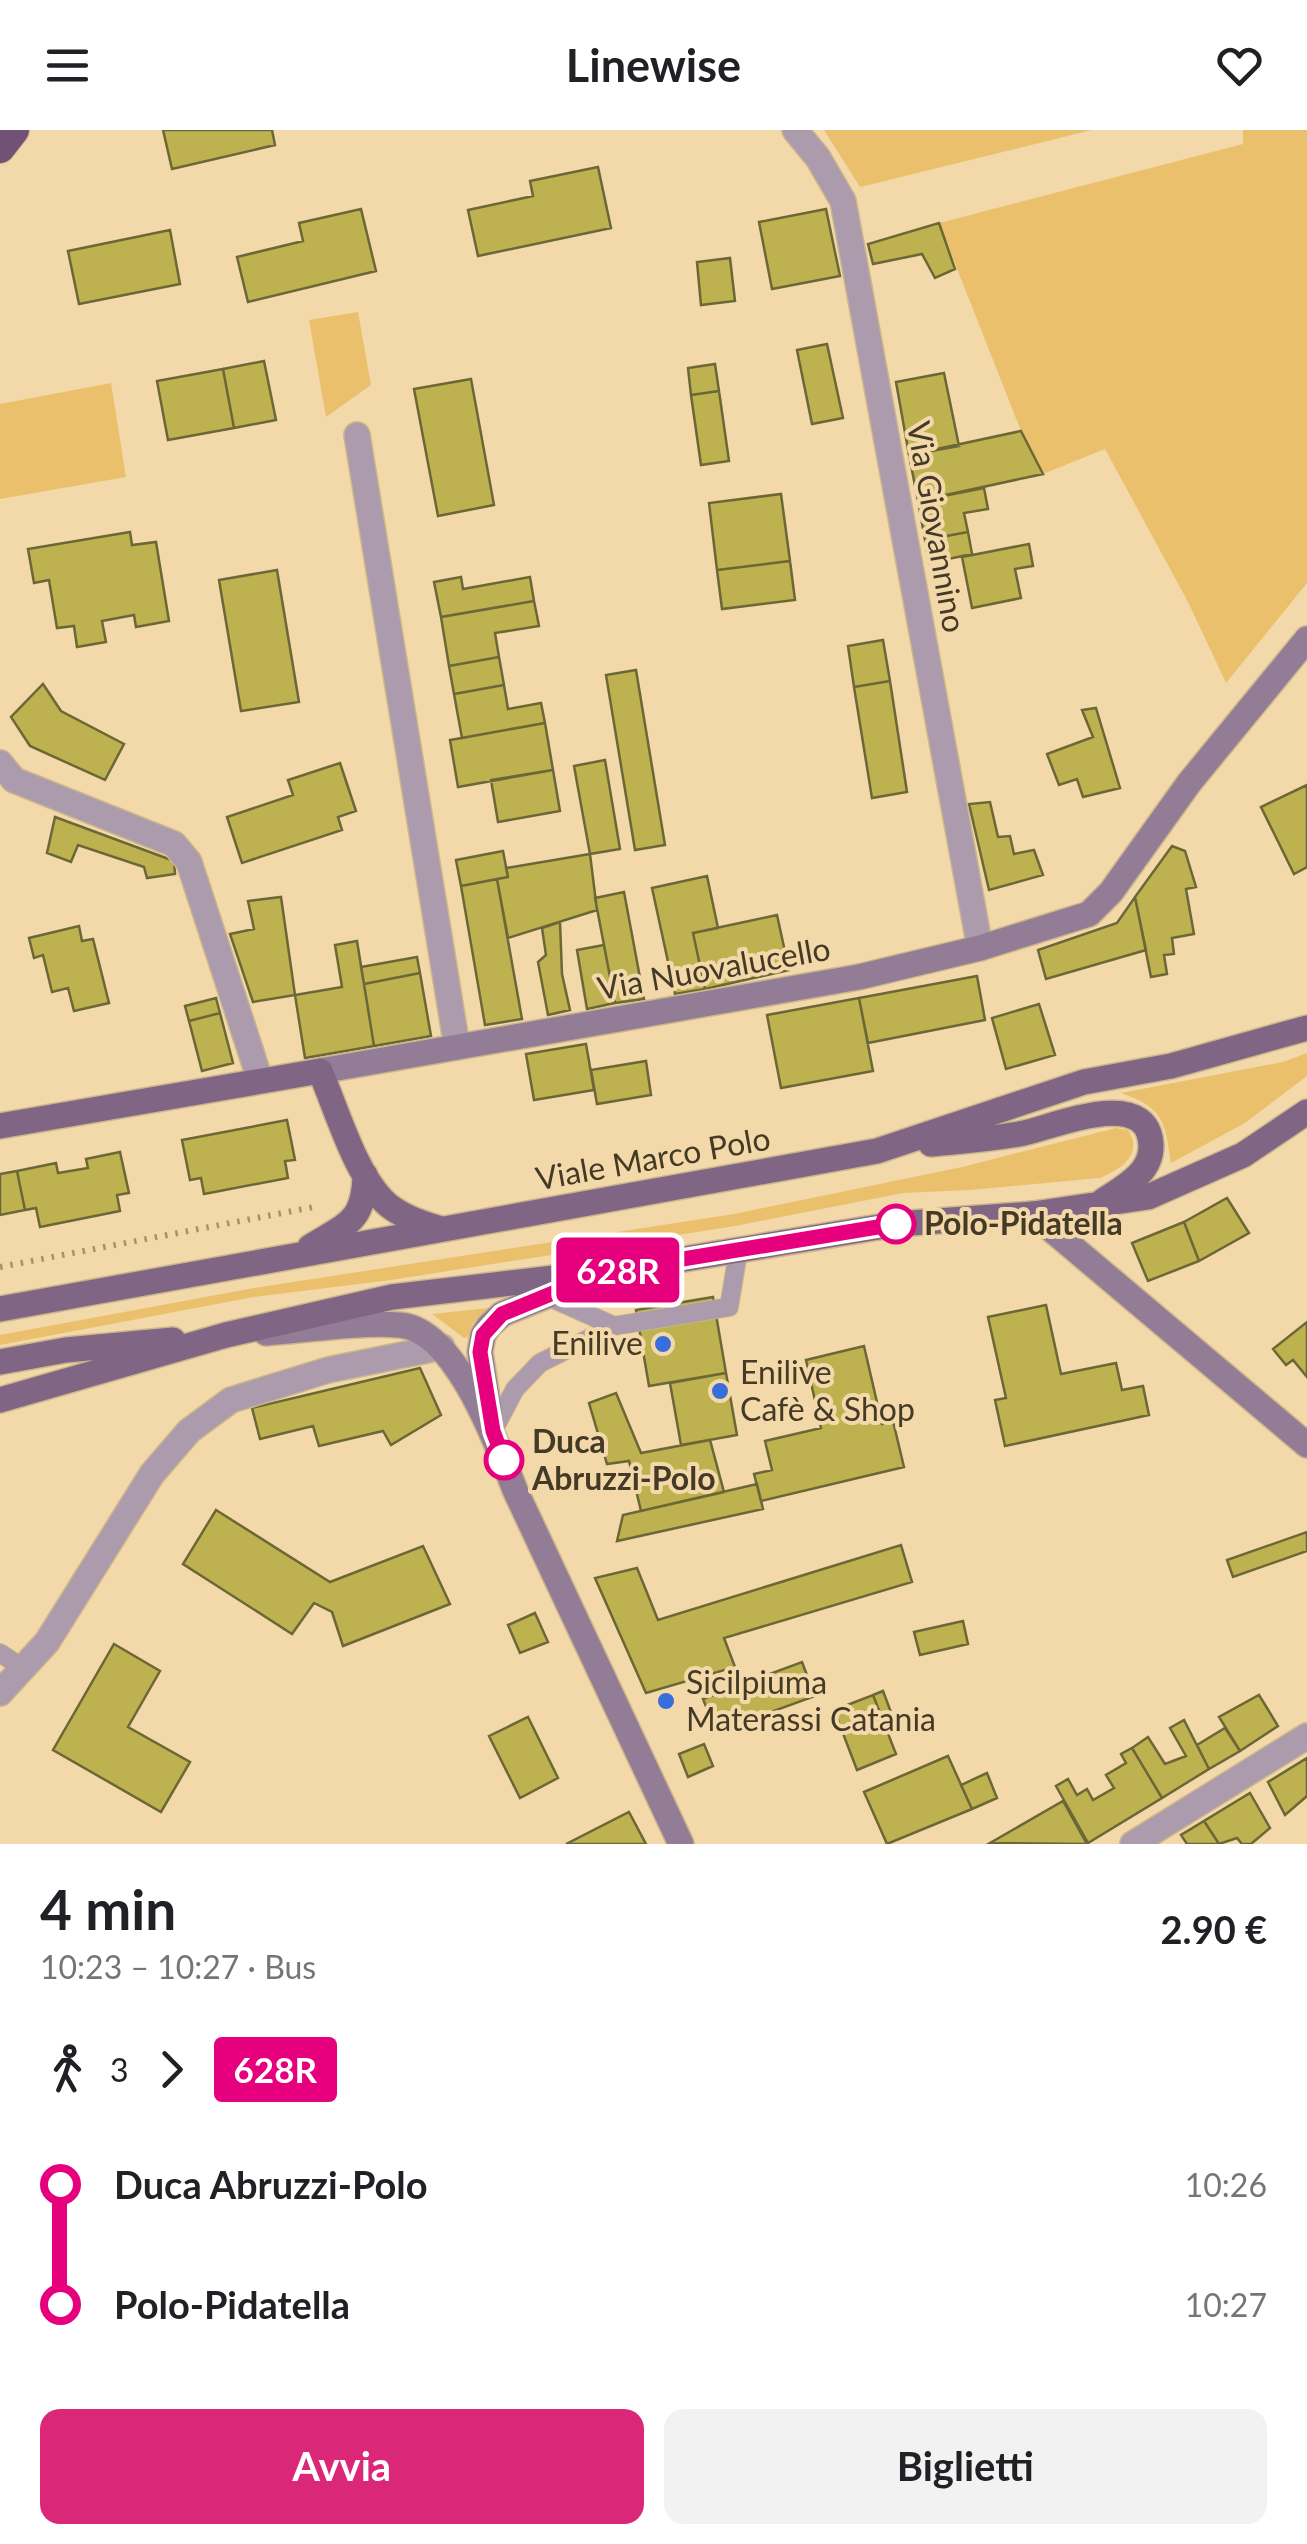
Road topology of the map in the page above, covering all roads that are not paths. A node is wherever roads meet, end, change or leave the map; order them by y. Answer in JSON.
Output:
{"nodes":[{"id":1,"x":14,"y":130,"type":"edge"},
{"id":2,"x":796,"y":130,"type":"edge"},
{"id":3,"x":0,"y":148,"type":"edge"},
{"id":4,"x":357,"y":435,"type":"dead end"},
{"id":5,"x":1307,"y":639,"type":"edge"},
{"id":6,"x":0,"y":763,"type":"edge"},
{"id":7,"x":980,"y":948,"type":"junction"},
{"id":8,"x":1307,"y":1028,"type":"edge"},
{"id":9,"x":458,"y":1047,"type":"junction"},
{"id":10,"x":320,"y":1071,"type":"junction"},
{"id":11,"x":260,"y":1080,"type":"junction"},
{"id":12,"x":1307,"y":1112,"type":"edge"},
{"id":13,"x":0,"y":1126,"type":"edge"},
{"id":14,"x":878,"y":1151,"type":"junction"},
{"id":15,"x":364,"y":1175,"type":"junction"},
{"id":16,"x":1095,"y":1206,"type":"junction"},
{"id":17,"x":1032,"y":1214,"type":"junction"},
{"id":18,"x":443,"y":1229,"type":"junction"},
{"id":19,"x":738,"y":1253,"type":"junction"},
{"id":20,"x":298,"y":1255,"type":"junction"},
{"id":21,"x":604,"y":1272,"type":"junction"},
{"id":22,"x":550,"y":1297,"type":"junction"},
{"id":23,"x":0,"y":1309,"type":"edge"},
{"id":24,"x":614,"y":1326,"type":"junction"},
{"id":25,"x":226,"y":1335,"type":"junction"},
{"id":26,"x":442,"y":1347,"type":"junction"},
{"id":27,"x":0,"y":1362,"type":"edge"},
{"id":28,"x":0,"y":1400,"type":"edge"},
{"id":29,"x":493,"y":1431,"type":"junction"},
{"id":30,"x":1307,"y":1445,"type":"edge"},
{"id":31,"x":0,"y":1653,"type":"edge"},
{"id":32,"x":24,"y":1669,"type":"junction"},
{"id":33,"x":0,"y":1692,"type":"edge"},
{"id":34,"x":1307,"y":1736,"type":"edge"},
{"id":35,"x":681,"y":1844,"type":"edge"},
{"id":36,"x":1133,"y":1844,"type":"edge"}],
"edges":[{"from":1,"to":3,"type":"highway"},
{"from":2,"to":7,"type":"street","name":"Via Giovannino"},
{"from":4,"to":9,"type":"street"},
{"from":5,"to":7,"type":"main road","name":"Via Nuovalucello"},
{"from":6,"to":11,"type":"street"},
{"from":7,"to":9,"type":"main road","name":"Via Nuovalucello"},
{"from":8,"to":14,"type":"main road","name":"Viale Marco Polo"},
{"from":9,"to":10,"type":"main road","name":"Via Nuovalucello"},
{"from":10,"to":11,"type":"main road","name":"Via Nuovalucello"},
{"from":10,"to":15,"type":"main road"},
{"from":11,"to":13,"type":"main road","name":"Via Nuovalucello"},
{"from":12,"to":16,"type":"main road"},
{"from":14,"to":16,"type":"main road"},
{"from":14,"to":18,"type":"main road","name":"Viale Marco Polo"},
{"from":15,"to":18,"type":"main road"},
{"from":15,"to":20,"type":"main road"},
{"from":16,"to":17,"type":"main road"},
{"from":17,"to":19,"type":"main road"},
{"from":17,"to":30,"type":"main road"},
{"from":18,"to":20,"type":"main road","name":"Viale Marco Polo"},
{"from":19,"to":21,"type":"main road"},
{"from":19,"to":24,"type":"lane"},
{"from":20,"to":23,"type":"main road","name":"Viale Marco Polo"},
{"from":21,"to":22,"type":"main road"},
{"from":21,"to":25,"type":"main road"},
{"from":22,"to":24,"type":"lane"},
{"from":22,"to":29,"type":"main road"},
{"from":24,"to":29,"type":"lane"},
{"from":25,"to":26,"type":"main road"},
{"from":25,"to":27,"type":"main road"},
{"from":25,"to":28,"type":"main road"},
{"from":26,"to":29,"type":"main road"},
{"from":26,"to":32,"type":"street"},
{"from":29,"to":35,"type":"main road"},
{"from":31,"to":32,"type":"lane"},
{"from":32,"to":33,"type":"street"},
{"from":34,"to":36,"type":"street"}]}
